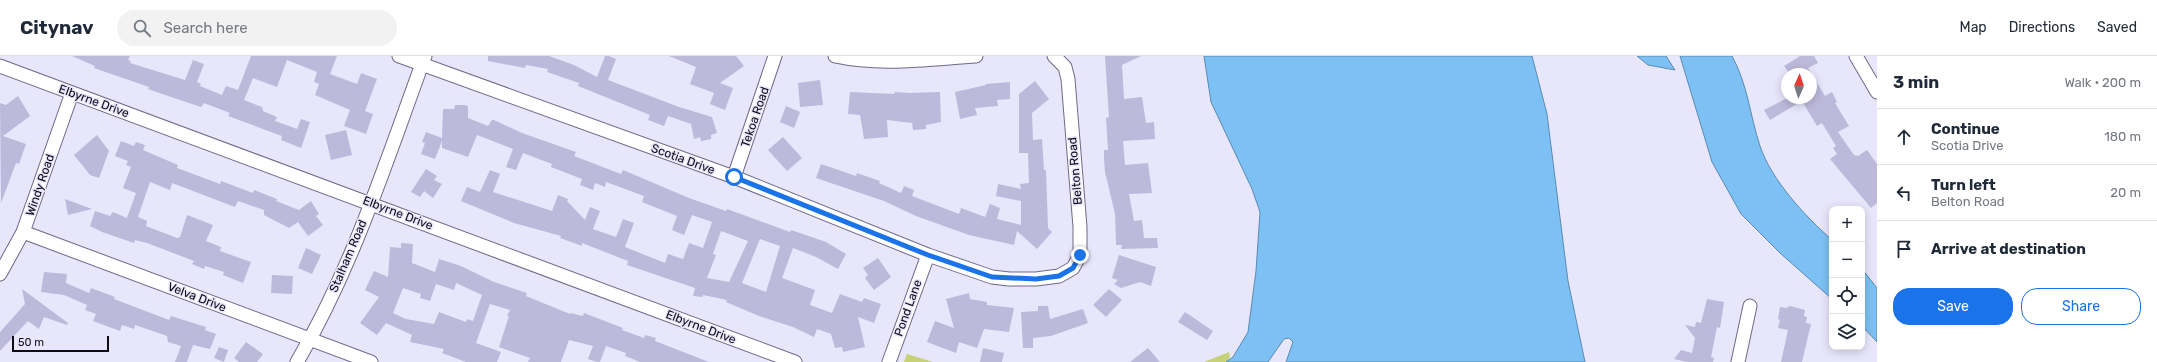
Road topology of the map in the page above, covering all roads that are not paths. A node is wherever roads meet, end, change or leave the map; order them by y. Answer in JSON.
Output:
{"nodes":[{"id":1,"x":399,"y":56,"type":"edge"},
{"id":2,"x":776,"y":56,"type":"edge"},
{"id":3,"x":835,"y":56,"type":"edge"},
{"id":4,"x":976,"y":56,"type":"edge"},
{"id":5,"x":1056,"y":57,"type":"edge"},
{"id":6,"x":1862,"y":58,"type":"edge"},
{"id":7,"x":424,"y":60,"type":"edge"},
{"id":8,"x":0,"y":66,"type":"edge"},
{"id":9,"x":1877,"y":92,"type":"edge"},
{"id":10,"x":72,"y":93,"type":"junction"},
{"id":11,"x":734,"y":177,"type":"junction"},
{"id":12,"x":370,"y":203,"type":"junction"},
{"id":13,"x":23,"y":232,"type":"junction"},
{"id":14,"x":928,"y":255,"type":"junction"},
{"id":15,"x":0,"y":274,"type":"edge"},
{"id":16,"x":1059,"y":276,"type":"joint"},
{"id":17,"x":1750,"y":306,"type":"dead end"},
{"id":18,"x":311,"y":340,"type":"junction"},
{"id":19,"x":297,"y":362,"type":"edge"},
{"id":20,"x":371,"y":362,"type":"edge"},
{"id":21,"x":795,"y":362,"type":"edge"},
{"id":22,"x":889,"y":362,"type":"edge"},
{"id":23,"x":1738,"y":362,"type":"edge"}],
"edges":[{"from":1,"to":7,"type":"street","name":"Scotia Drive"},
{"from":2,"to":11,"type":"street","name":"Tekoa Road"},
{"from":3,"to":4,"type":"street"},
{"from":5,"to":16,"type":"street","name":"Belton Road"},
{"from":6,"to":9,"type":"street"},
{"from":7,"to":11,"type":"street","name":"Scotia Drive"},
{"from":7,"to":12,"type":"street","name":"Stalham Road"},
{"from":8,"to":10,"type":"street","name":"Elbyrne Drive"},
{"from":10,"to":12,"type":"street","name":"Elbyrne Drive"},
{"from":10,"to":13,"type":"street","name":"Windy Road"},
{"from":11,"to":14,"type":"street","name":"Scotia Drive"},
{"from":12,"to":18,"type":"street","name":"Stalham Road"},
{"from":12,"to":21,"type":"street","name":"Elbyrne Drive"},
{"from":13,"to":15,"type":"street","name":"Windy Road"},
{"from":13,"to":18,"type":"street","name":"Velva Drive"},
{"from":14,"to":16,"type":"street","name":"Scotia Drive"},
{"from":14,"to":22,"type":"street","name":"Pond Lane"},
{"from":17,"to":23,"type":"street"},
{"from":18,"to":19,"type":"street","name":"Stalham Road"},
{"from":18,"to":20,"type":"street","name":"Velva Drive"}]}
